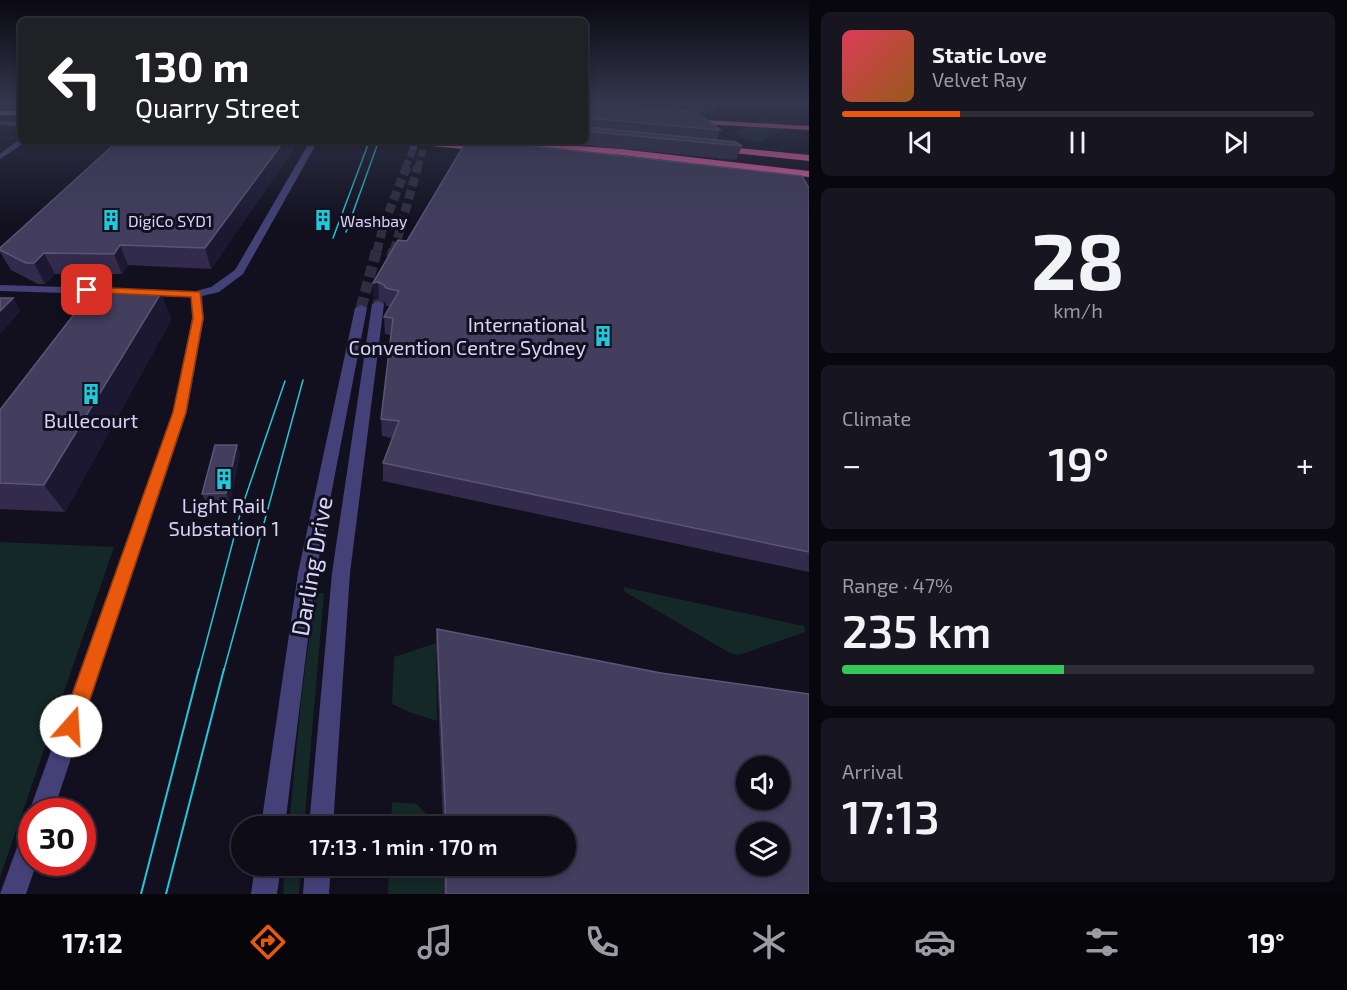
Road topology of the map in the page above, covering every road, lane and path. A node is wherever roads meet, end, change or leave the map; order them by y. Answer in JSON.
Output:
{"nodes":[{"id":1,"x":19,"y":144,"type":"edge"},
{"id":2,"x":312,"y":144,"type":"edge"},
{"id":3,"x":422,"y":144,"type":"edge"},
{"id":4,"x":497,"y":144,"type":"edge"},
{"id":5,"x":534,"y":144,"type":"edge"},
{"id":6,"x":712,"y":148,"type":"edge"},
{"id":7,"x":0,"y":157,"type":"edge"},
{"id":8,"x":808,"y":158,"type":"edge"},
{"id":9,"x":808,"y":166,"type":"edge"},
{"id":10,"x":712,"y":173,"type":"edge"},
{"id":11,"x":808,"y":174,"type":"edge"},
{"id":12,"x":0,"y":288,"type":"edge"},
{"id":13,"x":196,"y":294,"type":"junction"},
{"id":14,"x":46,"y":798,"type":"edge"},
{"id":15,"x":274,"y":816,"type":"edge"},
{"id":16,"x":322,"y":816,"type":"edge"},
{"id":17,"x":19,"y":876,"type":"edge"},
{"id":18,"x":267,"y":876,"type":"edge"},
{"id":19,"x":317,"y":876,"type":"edge"},
{"id":20,"x":13,"y":894,"type":"edge"},
{"id":21,"x":264,"y":894,"type":"edge"},
{"id":22,"x":316,"y":894,"type":"edge"}],
"edges":[{"from":1,"to":7,"type":"street"},
{"from":2,"to":13,"type":"street"},
{"from":3,"to":10,"type":"highway","bridge":true},
{"from":4,"to":11,"type":"highway","bridge":true},
{"from":5,"to":9,"type":"highway"},
{"from":6,"to":8,"type":"highway"},
{"from":12,"to":13,"type":"street"},
{"from":13,"to":14,"type":"street"},
{"from":15,"to":16,"type":"street","name":"Darling Drive"},
{"from":17,"to":20,"type":"street"},
{"from":18,"to":21,"type":"street"},
{"from":19,"to":22,"type":"street"}]}
